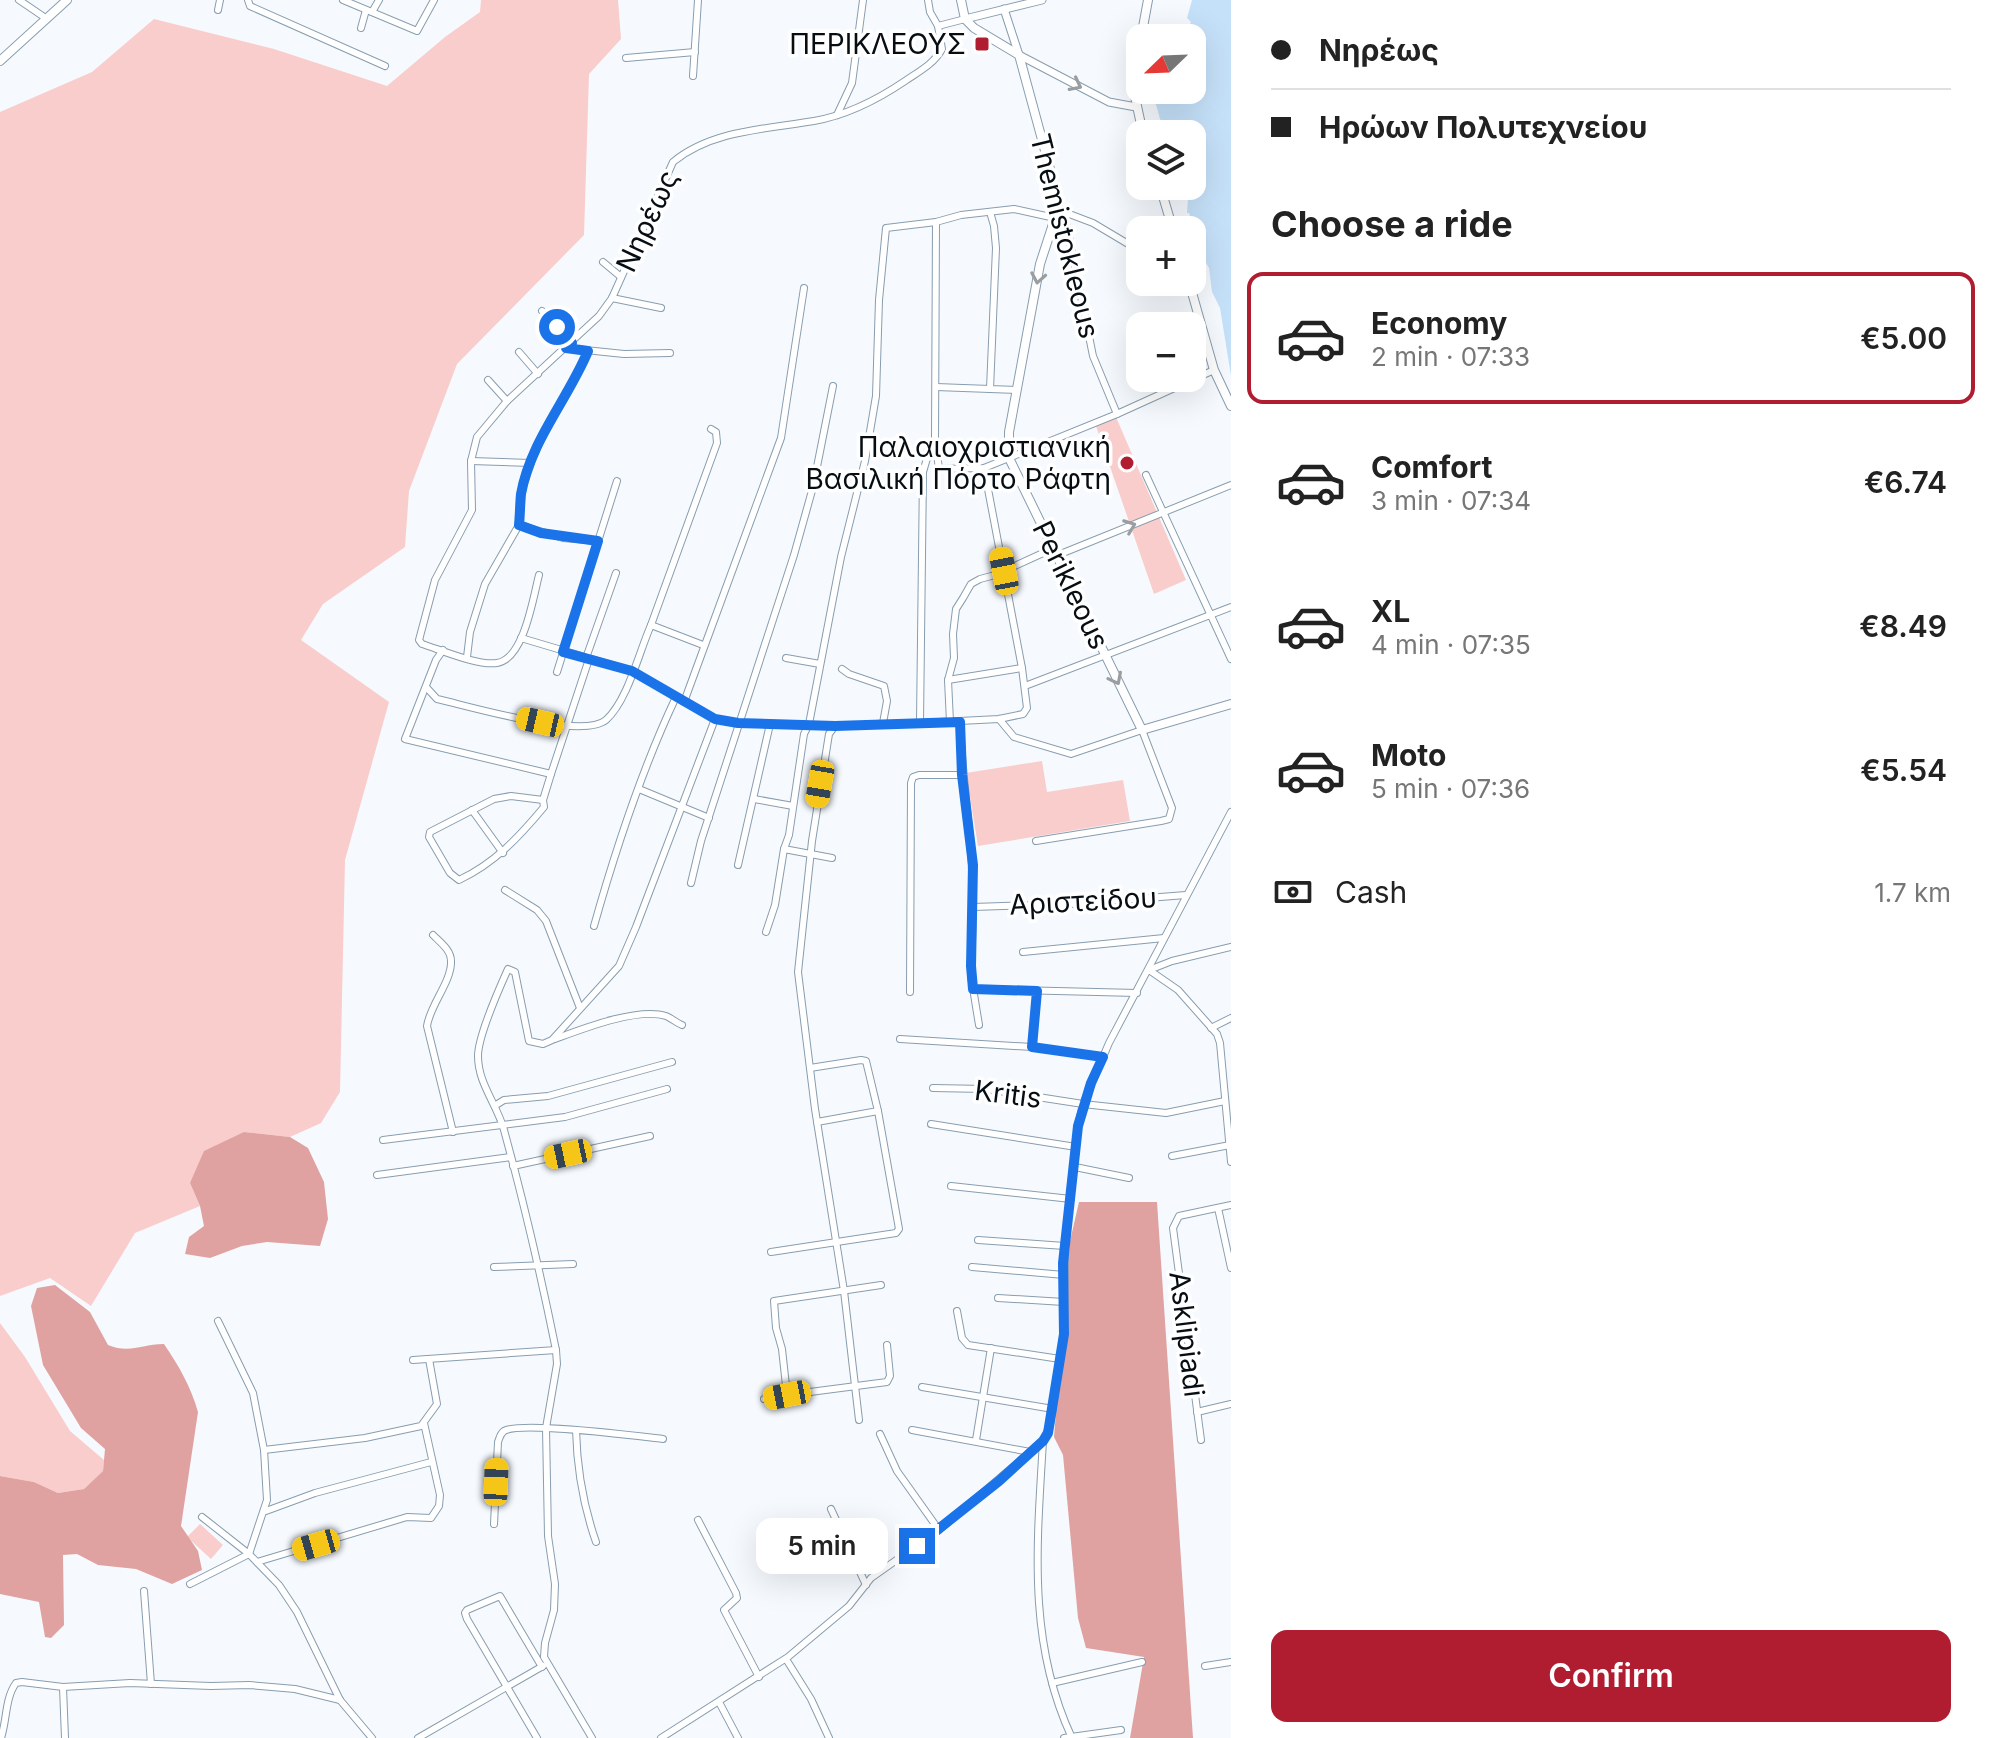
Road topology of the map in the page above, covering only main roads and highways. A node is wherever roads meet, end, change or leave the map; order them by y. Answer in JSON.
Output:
{"nodes":[{"id":1,"x":67,"y":0,"type":"edge"},
{"id":2,"x":961,"y":0,"type":"edge"},
{"id":3,"x":1148,"y":0,"type":"edge"},
{"id":4,"x":1143,"y":24,"type":"edge"},
{"id":5,"x":0,"y":61,"type":"edge"},
{"id":6,"x":1193,"y":296,"type":"edge"},
{"id":7,"x":1231,"y":406,"type":"edge"},
{"id":8,"x":1009,"y":458,"type":"joint"},
{"id":9,"x":1231,"y":704,"type":"edge"}],
"edges":[{"from":1,"to":5,"type":"main road"},
{"from":2,"to":8,"type":"main road","name":"Themistokleous","one_way":true},
{"from":3,"to":4,"type":"main road"},
{"from":6,"to":7,"type":"main road"},
{"from":8,"to":9,"type":"main road","name":"Perikleous","one_way":true}]}
